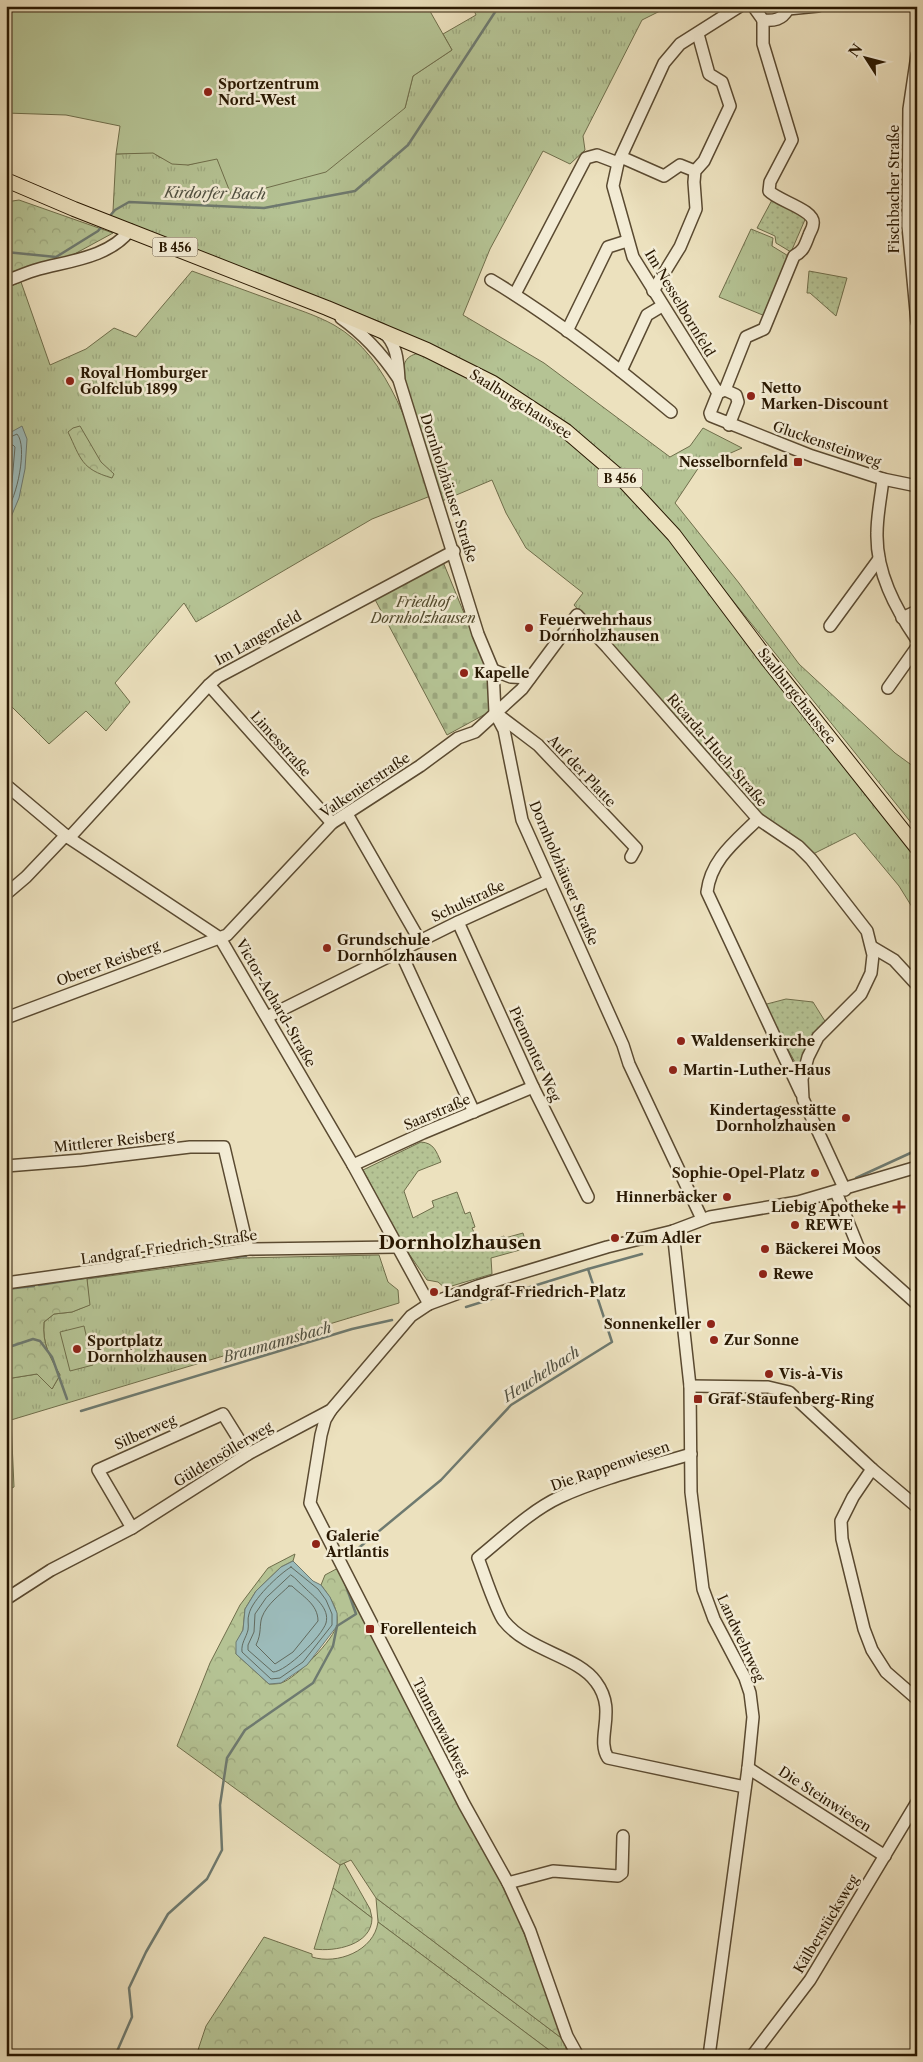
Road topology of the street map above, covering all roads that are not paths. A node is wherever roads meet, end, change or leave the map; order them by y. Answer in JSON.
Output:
{"nodes":[{"id":1,"x":740,"y":6,"type":"edge"},
{"id":2,"x":753,"y":6,"type":"edge"},
{"id":3,"x":818,"y":6,"type":"edge"},
{"id":4,"x":787,"y":8,"type":"edge"},
{"id":5,"x":763,"y":20,"type":"junction"},
{"id":6,"x":698,"y":34,"type":"junction"},
{"id":7,"x":917,"y":55,"type":"edge"},
{"id":8,"x":619,"y":160,"type":"junction"},
{"id":9,"x":695,"y":171,"type":"junction"},
{"id":10,"x":8,"y":181,"type":"edge"},
{"id":11,"x":130,"y":230,"type":"junction"},
{"id":12,"x":627,"y":241,"type":"junction"},
{"id":13,"x":491,"y":280,"type":"dead end"},
{"id":14,"x":6,"y":281,"type":"edge"},
{"id":15,"x":653,"y":291,"type":"junction"},
{"id":16,"x":515,"y":294,"type":"junction"},
{"id":17,"x":662,"y":306,"type":"junction"},
{"id":18,"x":327,"y":308,"type":"junction"},
{"id":19,"x":917,"y":322,"type":"edge"},
{"id":20,"x":380,"y":330,"type":"junction"},
{"id":21,"x":567,"y":331,"type":"junction"},
{"id":22,"x":427,"y":350,"type":"junction"},
{"id":23,"x":398,"y":366,"type":"junction"},
{"id":24,"x":622,"y":371,"type":"junction"},
{"id":25,"x":399,"y":380,"type":"junction"},
{"id":26,"x":721,"y":391,"type":"junction"},
{"id":27,"x":671,"y":412,"type":"dead end"},
{"id":28,"x":729,"y":424,"type":"junction"},
{"id":29,"x":883,"y":480,"type":"junction"},
{"id":30,"x":917,"y":486,"type":"edge"},
{"id":31,"x":454,"y":551,"type":"junction"},
{"id":32,"x":879,"y":558,"type":"junction"},
{"id":33,"x":917,"y":611,"type":"edge"},
{"id":34,"x":577,"y":615,"type":"joint"},
{"id":35,"x":902,"y":618,"type":"junction"},
{"id":36,"x":830,"y":626,"type":"dead end"},
{"id":37,"x":917,"y":640,"type":"edge"},
{"id":38,"x":917,"y":647,"type":"edge"},
{"id":39,"x":493,"y":670,"type":"junction"},
{"id":40,"x":530,"y":678,"type":"junction"},
{"id":41,"x":209,"y":685,"type":"junction"},
{"id":42,"x":888,"y":688,"type":"dead end"},
{"id":43,"x":495,"y":713,"type":"junction"},
{"id":44,"x":6,"y":785,"type":"edge"},
{"id":45,"x":347,"y":814,"type":"junction"},
{"id":46,"x":758,"y":819,"type":"junction"},
{"id":47,"x":332,"y":823,"type":"junction"},
{"id":48,"x":900,"y":826,"type":"junction"},
{"id":49,"x":67,"y":837,"type":"junction"},
{"id":50,"x":917,"y":843,"type":"edge"},
{"id":51,"x":917,"y":848,"type":"edge"},
{"id":52,"x":631,"y":857,"type":"dead end"},
{"id":53,"x":548,"y":880,"type":"junction"},
{"id":54,"x":6,"y":894,"type":"edge"},
{"id":55,"x":458,"y":922,"type":"junction"},
{"id":56,"x":220,"y":938,"type":"junction"},
{"id":57,"x":420,"y":941,"type":"junction"},
{"id":58,"x":872,"y":947,"type":"junction"},
{"id":59,"x":400,"y":950,"type":"junction"},
{"id":60,"x":917,"y":986,"type":"edge"},
{"id":61,"x":267,"y":1017,"type":"junction"},
{"id":62,"x":6,"y":1018,"type":"edge"},
{"id":63,"x":533,"y":1087,"type":"junction"},
{"id":64,"x":804,"y":1099,"type":"junction"},
{"id":65,"x":474,"y":1112,"type":"junction"},
{"id":66,"x":353,"y":1165,"type":"junction"},
{"id":67,"x":6,"y":1166,"type":"edge"},
{"id":68,"x":917,"y":1167,"type":"edge"},
{"id":69,"x":840,"y":1191,"type":"junction"},
{"id":70,"x":588,"y":1197,"type":"dead end"},
{"id":71,"x":702,"y":1219,"type":"junction"},
{"id":72,"x":673,"y":1231,"type":"junction"},
{"id":73,"x":397,"y":1247,"type":"junction"},
{"id":74,"x":248,"y":1249,"type":"junction"},
{"id":75,"x":6,"y":1283,"type":"edge"},
{"id":76,"x":429,"y":1304,"type":"junction"},
{"id":77,"x":917,"y":1304,"type":"edge"},
{"id":78,"x":690,"y":1386,"type":"junction"},
{"id":79,"x":330,"y":1410,"type":"junction"},
{"id":80,"x":248,"y":1454,"type":"junction"},
{"id":81,"x":691,"y":1454,"type":"junction"},
{"id":82,"x":872,"y":1469,"type":"junction"},
{"id":83,"x":917,"y":1507,"type":"edge"},
{"id":84,"x":132,"y":1528,"type":"junction"},
{"id":85,"x":6,"y":1600,"type":"edge"},
{"id":86,"x":917,"y":1700,"type":"edge"},
{"id":87,"x":748,"y":1768,"type":"junction"},
{"id":88,"x":745,"y":1787,"type":"junction"},
{"id":89,"x":917,"y":1802,"type":"edge"},
{"id":90,"x":623,"y":1836,"type":"dead end"},
{"id":91,"x":884,"y":1856,"type":"junction"},
{"id":92,"x":508,"y":1883,"type":"junction"},
{"id":93,"x":578,"y":2056,"type":"edge"},
{"id":94,"x":709,"y":2056,"type":"edge"},
{"id":95,"x":752,"y":2056,"type":"edge"}],
"edges":[{"from":1,"to":6,"type":"street","name":"Im Nesselbornfeld"},
{"from":2,"to":5,"type":"street"},
{"from":3,"to":4,"type":"street"},
{"from":4,"to":5,"type":"street"},
{"from":5,"to":26,"type":"street"},
{"from":6,"to":8,"type":"street","name":"Im Nesselbornfeld"},
{"from":6,"to":9,"type":"street"},
{"from":7,"to":19,"type":"street","name":"Fischbacher Straße"},
{"from":8,"to":9,"type":"street"},
{"from":8,"to":12,"type":"street","name":"Im Nesselbornfeld"},
{"from":8,"to":16,"type":"street"},
{"from":9,"to":15,"type":"street"},
{"from":10,"to":11,"type":"main road","name":"Saalburgchaussee","number":"B 456"},
{"from":11,"to":14,"type":"street"},
{"from":11,"to":18,"type":"main road","name":"Saalburgchaussee","number":"B 456"},
{"from":12,"to":15,"type":"street","name":"Im Nesselbornfeld"},
{"from":12,"to":21,"type":"street"},
{"from":13,"to":16,"type":"street"},
{"from":15,"to":17,"type":"street","name":"Im Nesselbornfeld"},
{"from":16,"to":21,"type":"street"},
{"from":17,"to":24,"type":"street"},
{"from":17,"to":26,"type":"street","name":"Im Nesselbornfeld"},
{"from":18,"to":20,"type":"main road","name":"Saalburgchaussee","number":"B 456"},
{"from":18,"to":25,"type":"street","name":"Dornholzhäuser Straße"},
{"from":20,"to":22,"type":"main road","name":"Saalburgchaussee","number":"B 456"},
{"from":20,"to":23,"type":"street","name":"Dornholzhäuser Straße"},
{"from":21,"to":24,"type":"street"},
{"from":22,"to":23,"type":"street"},
{"from":22,"to":48,"type":"main road","name":"Saalburgchaussee","number":"B 456"},
{"from":23,"to":25,"type":"street","name":"Dornholzhäuser Straße"},
{"from":24,"to":27,"type":"street"},
{"from":25,"to":31,"type":"street","name":"Dornholzhäuser Straße"},
{"from":26,"to":28,"type":"street","name":"Im Nesselbornfeld"},
{"from":26,"to":28,"type":"street","name":"Gluckensteinweg"},
{"from":28,"to":29,"type":"street","name":"Gluckensteinweg"},
{"from":29,"to":30,"type":"street","name":"Gluckensteinweg"},
{"from":29,"to":32,"type":"street"},
{"from":31,"to":39,"type":"street","name":"Dornholzhäuser Straße"},
{"from":31,"to":41,"type":"street","name":"Im Langenfeld"},
{"from":32,"to":35,"type":"street"},
{"from":32,"to":36,"type":"street"},
{"from":33,"to":35,"type":"street"},
{"from":34,"to":40,"type":"street","name":"Valkenierstraße"},
{"from":34,"to":46,"type":"street","name":"Ricarda-Huch-Straße"},
{"from":35,"to":37,"type":"street"},
{"from":38,"to":42,"type":"street"},
{"from":39,"to":40,"type":"street"},
{"from":39,"to":43,"type":"street","name":"Dornholzhäuser Straße"},
{"from":40,"to":43,"type":"street","name":"Valkenierstraße"},
{"from":41,"to":47,"type":"street","name":"Limesstraße"},
{"from":41,"to":49,"type":"street","name":"Im Langenfeld"},
{"from":43,"to":45,"type":"street","name":"Valkenierstraße"},
{"from":43,"to":52,"type":"street","name":"Auf der Platte"},
{"from":43,"to":53,"type":"street","name":"Dornholzhäuser Straße"},
{"from":44,"to":49,"type":"street","name":"Victor-Achard-Straße"},
{"from":45,"to":47,"type":"street","name":"Valkenierstraße"},
{"from":45,"to":57,"type":"street"},
{"from":46,"to":58,"type":"street","name":"Ricarda-Huch-Straße"},
{"from":46,"to":64,"type":"street"},
{"from":47,"to":56,"type":"street","name":"Valkenierstraße"},
{"from":48,"to":50,"type":"main road","number":"B 456"},
{"from":48,"to":51,"type":"main road","name":"Saalburgchaussee","number":"B 456"},
{"from":49,"to":54,"type":"street","name":"Im Langenfeld"},
{"from":49,"to":56,"type":"street","name":"Victor-Achard-Straße"},
{"from":53,"to":55,"type":"street","name":"Schulstraße"},
{"from":53,"to":71,"type":"street","name":"Dornholzhäuser Straße"},
{"from":55,"to":57,"type":"street","name":"Schulstraße"},
{"from":55,"to":63,"type":"street","name":"Piemonter Weg"},
{"from":56,"to":61,"type":"street","name":"Victor-Achard-Straße"},
{"from":56,"to":62,"type":"street","name":"Oberer Reisberg"},
{"from":57,"to":59,"type":"street","name":"Schulstraße"},
{"from":58,"to":60,"type":"street"},
{"from":58,"to":64,"type":"street","name":"Ricarda-Huch-Straße"},
{"from":59,"to":61,"type":"street","name":"Schulstraße"},
{"from":59,"to":65,"type":"street"},
{"from":61,"to":66,"type":"street","name":"Victor-Achard-Straße"},
{"from":63,"to":65,"type":"street","name":"Saarstraße"},
{"from":63,"to":70,"type":"street","name":"Piemonter Weg"},
{"from":64,"to":69,"type":"street","name":"Ricarda-Huch-Straße"},
{"from":65,"to":66,"type":"street","name":"Saarstraße"},
{"from":66,"to":73,"type":"street","name":"Victor-Achard-Straße"},
{"from":67,"to":74,"type":"street","name":"Mittlerer Reisberg"},
{"from":68,"to":69,"type":"street","name":"Güldensöllerweg"},
{"from":69,"to":71,"type":"street","name":"Güldensöllerweg"},
{"from":69,"to":77,"type":"street","name":"Ricarda-Huch-Straße"},
{"from":71,"to":72,"type":"street","name":"Güldensöllerweg"},
{"from":72,"to":76,"type":"street","name":"Güldensöllerweg"},
{"from":72,"to":78,"type":"street","name":"Landwehrweg"},
{"from":73,"to":74,"type":"street","name":"Landgraf-Friedrich-Straße"},
{"from":73,"to":76,"type":"street","name":"Victor-Achard-Straße"},
{"from":74,"to":75,"type":"street","name":"Landgraf-Friedrich-Straße"},
{"from":76,"to":79,"type":"street","name":"Güldensöllerweg"},
{"from":78,"to":81,"type":"street","name":"Landwehrweg"},
{"from":78,"to":82,"type":"street"},
{"from":79,"to":80,"type":"street","name":"Güldensöllerweg"},
{"from":79,"to":92,"type":"street","name":"Tannenwaldweg"},
{"from":80,"to":84,"type":"street","name":"Güldensöllerweg"},
{"from":80,"to":84,"type":"street","name":"Silberweg"},
{"from":81,"to":87,"type":"street","name":"Landwehrweg"},
{"from":81,"to":88,"type":"street","name":"Die Rappenwiesen"},
{"from":82,"to":83,"type":"street"},
{"from":82,"to":86,"type":"street"},
{"from":84,"to":85,"type":"street","name":"Güldensöllerweg"},
{"from":87,"to":88,"type":"street","name":"Landwehrweg"},
{"from":87,"to":91,"type":"street","name":"Die Steinwiesen"},
{"from":88,"to":94,"type":"street","name":"Landwehrweg"},
{"from":89,"to":91,"type":"street","name":"Kälberstücksweg"},
{"from":90,"to":92,"type":"street"},
{"from":91,"to":95,"type":"street","name":"Kälberstücksweg"},
{"from":92,"to":93,"type":"street","name":"Tannenwaldweg"}]}
